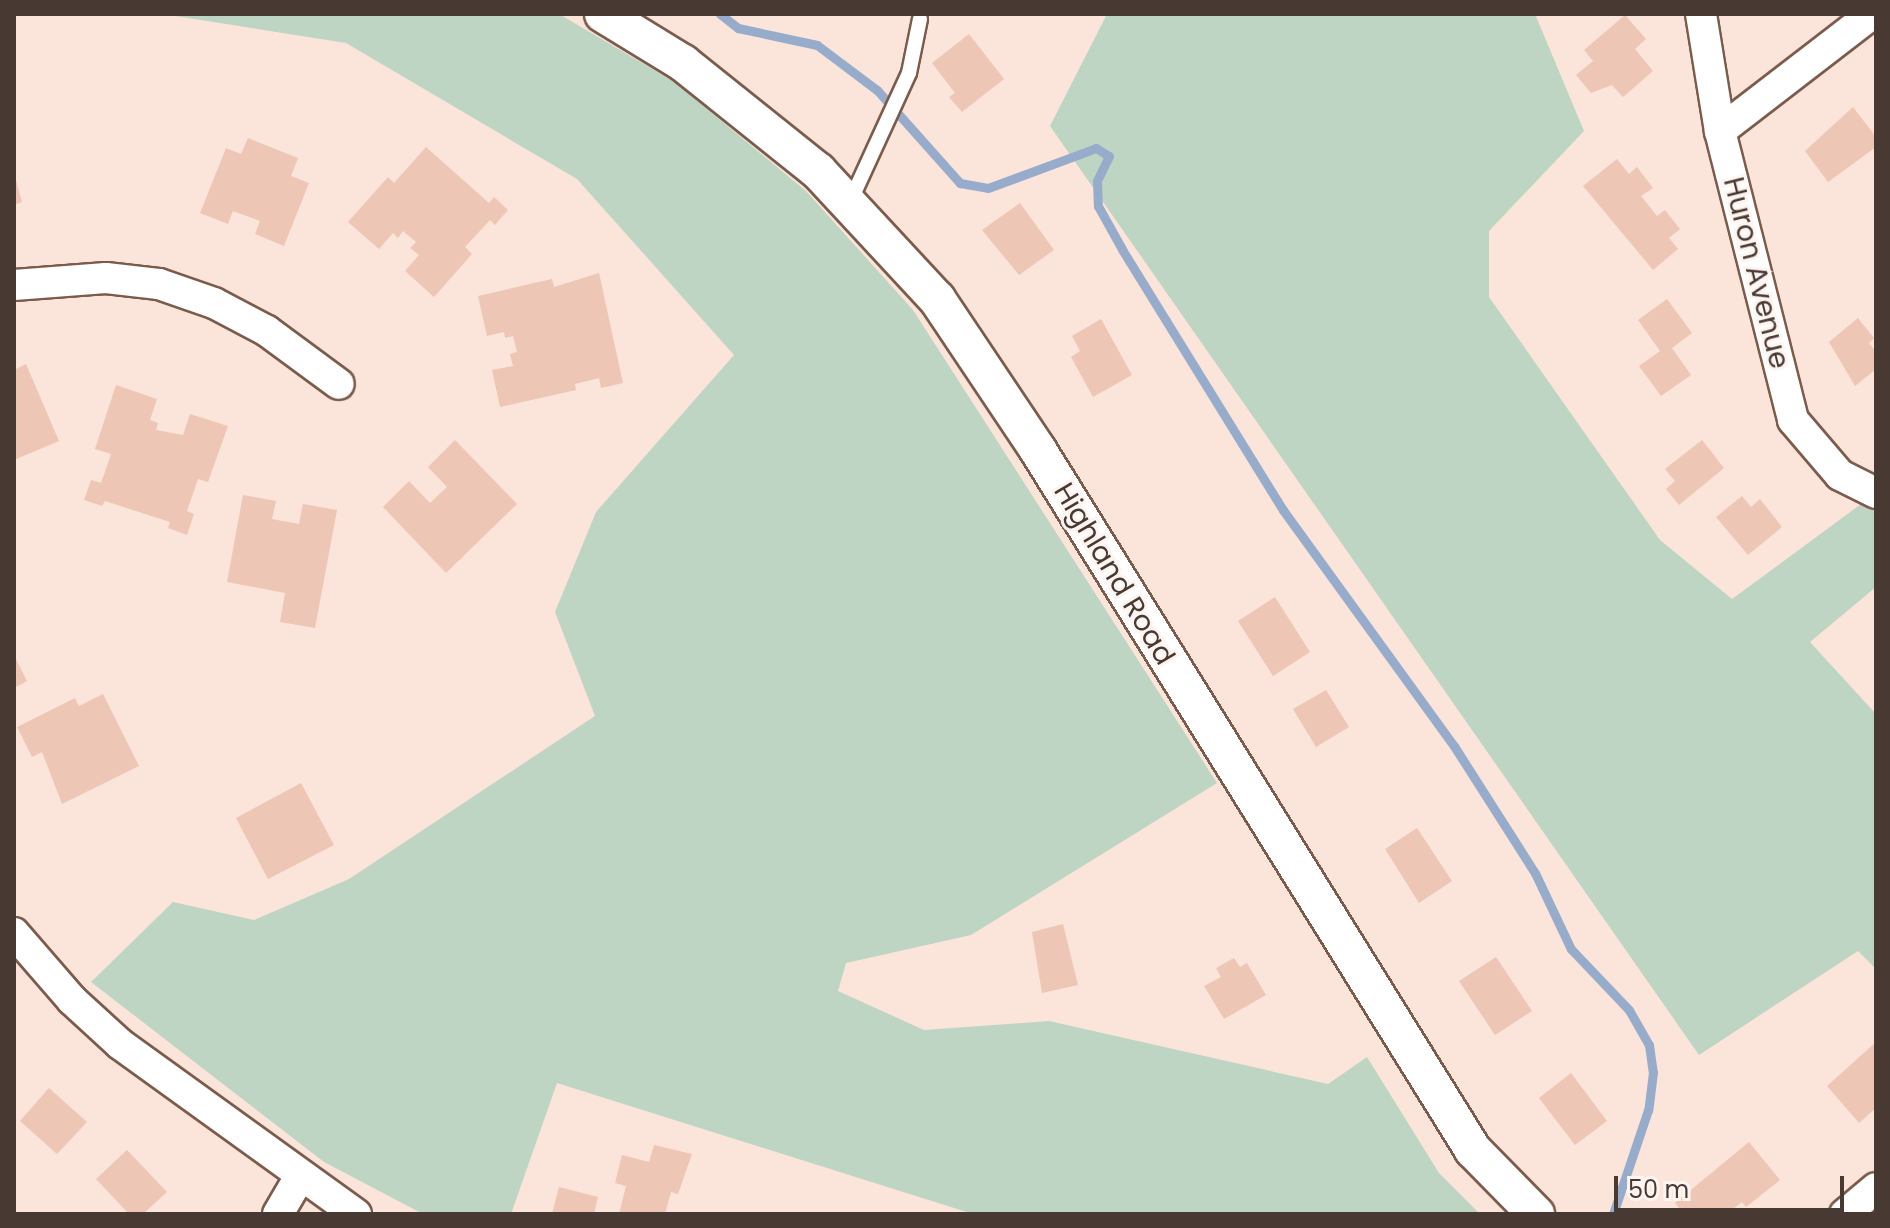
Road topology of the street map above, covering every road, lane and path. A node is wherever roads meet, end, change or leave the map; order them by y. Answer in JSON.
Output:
{"nodes":[{"id":1,"x":603,"y":14,"type":"edge"},
{"id":2,"x":1701,"y":14,"type":"edge"},
{"id":3,"x":1872,"y":14,"type":"edge"},
{"id":4,"x":920,"y":19,"type":"dead end"},
{"id":5,"x":1720,"y":131,"type":"junction"},
{"id":6,"x":849,"y":205,"type":"junction"},
{"id":7,"x":14,"y":285,"type":"edge"},
{"id":8,"x":339,"y":384,"type":"dead end"},
{"id":9,"x":1876,"y":493,"type":"edge"},
{"id":10,"x":14,"y":933,"type":"edge"},
{"id":11,"x":299,"y":1178,"type":"junction"},
{"id":12,"x":1876,"y":1188,"type":"edge"},
{"id":13,"x":278,"y":1214,"type":"edge"},
{"id":14,"x":356,"y":1214,"type":"edge"},
{"id":15,"x":1536,"y":1214,"type":"edge"},
{"id":16,"x":1845,"y":1214,"type":"edge"}],
"edges":[{"from":1,"to":6,"type":"street","name":"Highland Road"},
{"from":2,"to":5,"type":"street","name":"Huron Avenue"},
{"from":3,"to":5,"type":"street"},
{"from":4,"to":6,"type":"lane"},
{"from":5,"to":9,"type":"street","name":"Huron Avenue"},
{"from":6,"to":15,"type":"street","name":"Highland Road"},
{"from":7,"to":8,"type":"street"},
{"from":10,"to":11,"type":"street"},
{"from":11,"to":13,"type":"street"},
{"from":11,"to":14,"type":"street"},
{"from":12,"to":16,"type":"street"}]}
